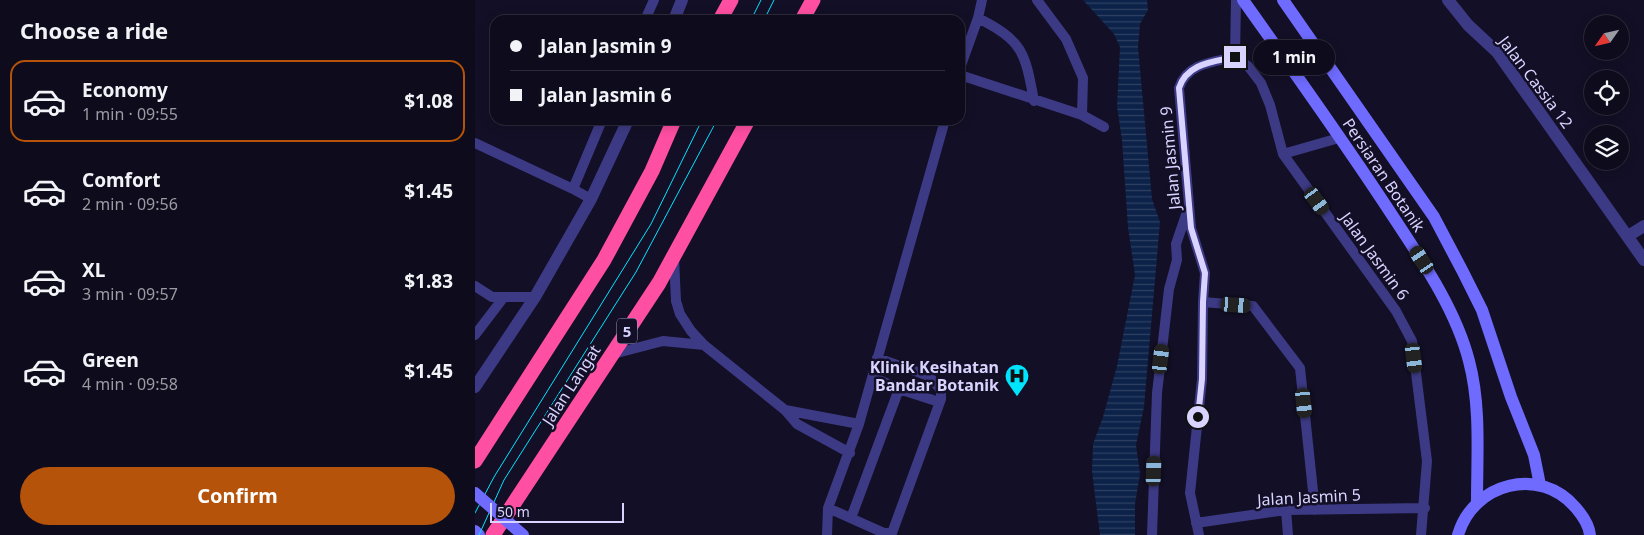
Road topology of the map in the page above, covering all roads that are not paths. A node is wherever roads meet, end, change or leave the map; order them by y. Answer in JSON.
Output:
{"nodes":[{"id":1,"x":654,"y":0,"type":"edge"},
{"id":2,"x":682,"y":0,"type":"edge"},
{"id":3,"x":731,"y":0,"type":"edge"},
{"id":4,"x":982,"y":0,"type":"edge"},
{"id":5,"x":1037,"y":0,"type":"edge"},
{"id":6,"x":1236,"y":0,"type":"edge"},
{"id":7,"x":1243,"y":0,"type":"edge"},
{"id":8,"x":1283,"y":0,"type":"edge"},
{"id":9,"x":1448,"y":0,"type":"edge"},
{"id":10,"x":813,"y":1,"type":"edge"},
{"id":11,"x":647,"y":15,"type":"edge"},
{"id":12,"x":675,"y":15,"type":"edge"},
{"id":13,"x":723,"y":15,"type":"edge"},
{"id":14,"x":805,"y":15,"type":"edge"},
{"id":15,"x":978,"y":18,"type":"junction"},
{"id":16,"x":965,"y":54,"type":"edge"},
{"id":17,"x":1235,"y":57,"type":"junction"},
{"id":18,"x":965,"y":77,"type":"edge"},
{"id":19,"x":1034,"y":101,"type":"junction"},
{"id":20,"x":1082,"y":115,"type":"junction"},
{"id":21,"x":600,"y":125,"type":"edge"},
{"id":22,"x":626,"y":125,"type":"edge"},
{"id":23,"x":672,"y":125,"type":"edge"},
{"id":24,"x":745,"y":125,"type":"edge"},
{"id":25,"x":944,"y":125,"type":"edge"},
{"id":26,"x":1104,"y":127,"type":"dead end"},
{"id":27,"x":1339,"y":138,"type":"junction"},
{"id":28,"x":475,"y":143,"type":"edge"},
{"id":29,"x":1283,"y":154,"type":"junction"},
{"id":30,"x":573,"y":188,"type":"junction"},
{"id":31,"x":591,"y":199,"type":"junction"},
{"id":32,"x":1189,"y":208,"type":"junction"},
{"id":33,"x":1644,"y":226,"type":"edge"},
{"id":34,"x":1629,"y":236,"type":"junction"},
{"id":35,"x":674,"y":255,"type":"junction"},
{"id":36,"x":1644,"y":260,"type":"edge"},
{"id":37,"x":475,"y":286,"type":"edge"},
{"id":38,"x":504,"y":297,"type":"junction"},
{"id":39,"x":535,"y":297,"type":"junction"},
{"id":40,"x":1203,"y":302,"type":"junction"},
{"id":41,"x":475,"y":335,"type":"edge"},
{"id":42,"x":703,"y":345,"type":"junction"},
{"id":43,"x":613,"y":354,"type":"junction"},
{"id":44,"x":877,"y":358,"type":"junction"},
{"id":45,"x":873,"y":377,"type":"junction"},
{"id":46,"x":476,"y":379,"type":"edge"},
{"id":47,"x":899,"y":389,"type":"junction"},
{"id":48,"x":939,"y":402,"type":"junction"},
{"id":49,"x":785,"y":410,"type":"junction"},
{"id":50,"x":859,"y":424,"type":"junction"},
{"id":51,"x":850,"y":453,"type":"junction"},
{"id":52,"x":475,"y":462,"type":"edge"},
{"id":53,"x":1540,"y":484,"type":"junction"},
{"id":54,"x":475,"y":493,"type":"edge"},
{"id":55,"x":1477,"y":501,"type":"junction"},
{"id":56,"x":828,"y":508,"type":"junction"},
{"id":57,"x":1425,"y":508,"type":"junction"},
{"id":58,"x":1286,"y":510,"type":"junction"},
{"id":59,"x":1315,"y":510,"type":"junction"},
{"id":60,"x":851,"y":518,"type":"junction"},
{"id":61,"x":1196,"y":523,"type":"junction"},
{"id":62,"x":475,"y":531,"type":"edge"},
{"id":63,"x":1592,"y":534,"type":"edge"},
{"id":64,"x":479,"y":535,"type":"edge"},
{"id":65,"x":493,"y":535,"type":"edge"},
{"id":66,"x":523,"y":535,"type":"edge"},
{"id":67,"x":827,"y":535,"type":"edge"},
{"id":68,"x":1152,"y":535,"type":"edge"},
{"id":69,"x":1199,"y":535,"type":"edge"},
{"id":70,"x":1288,"y":535,"type":"edge"},
{"id":71,"x":1421,"y":535,"type":"edge"},
{"id":72,"x":1458,"y":535,"type":"edge"}],
"edges":[{"from":1,"to":11,"type":"lane"},
{"from":2,"to":12,"type":"street"},
{"from":3,"to":13,"type":"highway"},
{"from":4,"to":15,"type":"lane"},
{"from":5,"to":20,"type":"lane"},
{"from":6,"to":17,"type":"lane"},
{"from":7,"to":27,"type":"main road","name":"Persiaran Botanik"},
{"from":8,"to":53,"type":"main road","name":"Persiaran Botanik"},
{"from":9,"to":34,"type":"street","name":"Jalan Cassia 12"},
{"from":10,"to":14,"type":"highway"},
{"from":15,"to":16,"type":"lane"},
{"from":15,"to":19,"type":"lane"},
{"from":17,"to":29,"type":"lane","name":"Jalan Jasmin 6"},
{"from":17,"to":32,"type":"lane","name":"Jalan Jasmin 9"},
{"from":18,"to":19,"type":"lane"},
{"from":19,"to":20,"type":"lane"},
{"from":20,"to":26,"type":"lane"},
{"from":21,"to":30,"type":"lane"},
{"from":22,"to":31,"type":"street"},
{"from":23,"to":52,"type":"highway"},
{"from":24,"to":35,"type":"highway","name":"Jalan Langat","number":"5"},
{"from":25,"to":44,"type":"lane"},
{"from":27,"to":29,"type":"lane"},
{"from":27,"to":55,"type":"main road","name":"Persiaran Botanik"},
{"from":28,"to":30,"type":"lane"},
{"from":29,"to":57,"type":"lane","name":"Jalan Jasmin 6"},
{"from":30,"to":31,"type":"lane"},
{"from":31,"to":39,"type":"street"},
{"from":32,"to":40,"type":"lane","name":"Jalan Jasmin 9"},
{"from":32,"to":68,"type":"lane"},
{"from":33,"to":34,"type":"street"},
{"from":34,"to":36,"type":"street","name":"Jalan Cassia 12"},
{"from":35,"to":42,"type":"lane"},
{"from":35,"to":43,"type":"highway","name":"Jalan Langat","number":"5"},
{"from":37,"to":38,"type":"lane"},
{"from":38,"to":39,"type":"lane"},
{"from":38,"to":41,"type":"lane"},
{"from":39,"to":46,"type":"street"},
{"from":40,"to":59,"type":"lane"},
{"from":40,"to":61,"type":"lane","name":"Jalan Jasmin 9"},
{"from":42,"to":43,"type":"lane"},
{"from":42,"to":49,"type":"lane"},
{"from":43,"to":65,"type":"highway","name":"Jalan Langat","number":"5"},
{"from":44,"to":45,"type":"lane"},
{"from":44,"to":48,"type":"lane"},
{"from":45,"to":47,"type":"lane"},
{"from":45,"to":50,"type":"lane"},
{"from":47,"to":48,"type":"lane"},
{"from":47,"to":60,"type":"lane"},
{"from":48,"to":60,"type":"lane"},
{"from":49,"to":50,"type":"lane"},
{"from":49,"to":51,"type":"lane"},
{"from":50,"to":51,"type":"lane"},
{"from":51,"to":56,"type":"lane"},
{"from":53,"to":55,"type":"main road"},
{"from":53,"to":63,"type":"main road"},
{"from":54,"to":66,"type":"main road","bridge":true},
{"from":55,"to":72,"type":"main road"},
{"from":56,"to":60,"type":"lane"},
{"from":56,"to":67,"type":"lane"},
{"from":57,"to":59,"type":"lane","name":"Jalan Jasmin 5"},
{"from":57,"to":71,"type":"lane","name":"Jalan Jasmin 6"},
{"from":58,"to":59,"type":"lane","name":"Jalan Jasmin 5"},
{"from":58,"to":61,"type":"lane","name":"Jalan Jasmin 5"},
{"from":58,"to":70,"type":"lane"},
{"from":61,"to":69,"type":"lane","name":"Jalan Jasmin 9"},
{"from":62,"to":64,"type":"main road"}]}
